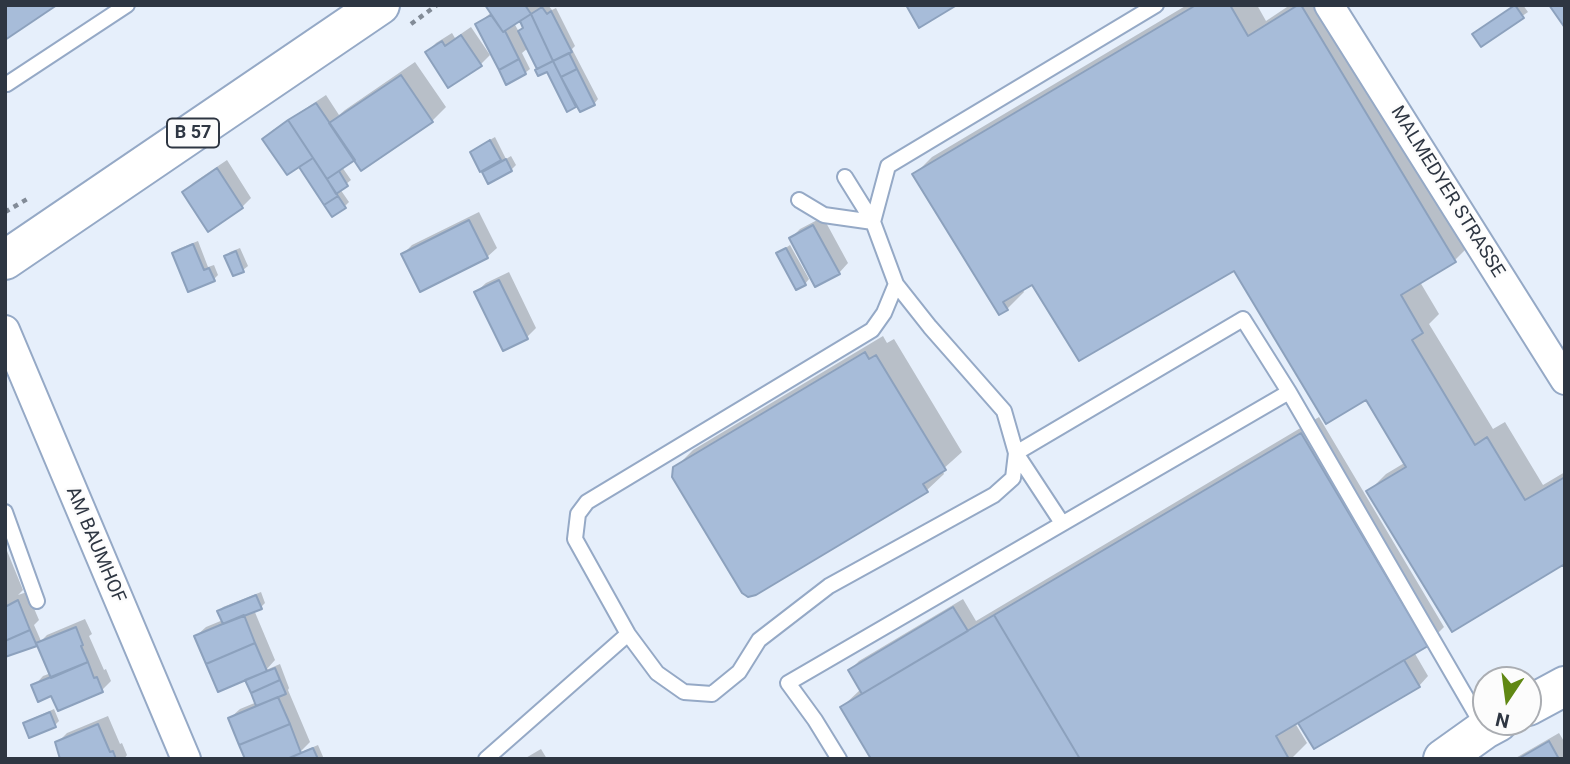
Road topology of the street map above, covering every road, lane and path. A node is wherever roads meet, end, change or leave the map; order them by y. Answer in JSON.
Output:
{"nodes":[{"id":1,"x":128,"y":5,"type":"edge"},
{"id":2,"x":380,"y":5,"type":"edge"},
{"id":3,"x":1156,"y":5,"type":"edge"},
{"id":4,"x":1329,"y":5,"type":"edge"},
{"id":5,"x":7,"y":84,"type":"edge"},
{"id":6,"x":845,"y":177,"type":"dead end"},
{"id":7,"x":799,"y":200,"type":"dead end"},
{"id":8,"x":873,"y":222,"type":"junction"},
{"id":9,"x":5,"y":260,"type":"edge"},
{"id":10,"x":896,"y":284,"type":"junction"},
{"id":11,"x":5,"y":330,"type":"edge"},
{"id":12,"x":1565,"y":380,"type":"edge"},
{"id":13,"x":1289,"y":392,"type":"junction"},
{"id":14,"x":1016,"y":453,"type":"junction"},
{"id":15,"x":5,"y":512,"type":"edge"},
{"id":16,"x":1062,"y":523,"type":"junction"},
{"id":17,"x":37,"y":601,"type":"dead end"},
{"id":18,"x":628,"y":634,"type":"junction"},
{"id":19,"x":1565,"y":686,"type":"edge"},
{"id":20,"x":1472,"y":692,"type":"edge"},
{"id":21,"x":1542,"y":698,"type":"edge"},
{"id":22,"x":1476,"y":736,"type":"edge"},
{"id":23,"x":186,"y":759,"type":"edge"},
{"id":24,"x":486,"y":759,"type":"edge"},
{"id":25,"x":839,"y":759,"type":"edge"},
{"id":26,"x":1443,"y":759,"type":"edge"}],
"edges":[{"from":1,"to":5,"type":"lane"},
{"from":2,"to":9,"type":"main road","number":"B 57"},
{"from":3,"to":8,"type":"lane"},
{"from":4,"to":12,"type":"street","name":"MALMEDYER STRASSE"},
{"from":6,"to":8,"type":"lane"},
{"from":7,"to":8,"type":"lane"},
{"from":8,"to":10,"type":"lane"},
{"from":10,"to":14,"type":"lane"},
{"from":10,"to":18,"type":"lane"},
{"from":11,"to":23,"type":"street","name":"AM BAUMHOF"},
{"from":13,"to":14,"type":"lane"},
{"from":13,"to":16,"type":"lane"},
{"from":13,"to":20,"type":"lane"},
{"from":14,"to":16,"type":"lane"},
{"from":14,"to":18,"type":"lane"},
{"from":15,"to":17,"type":"lane"},
{"from":16,"to":25,"type":"lane"},
{"from":18,"to":24,"type":"lane"},
{"from":19,"to":21,"type":"main road"},
{"from":22,"to":26,"type":"main road"}]}
